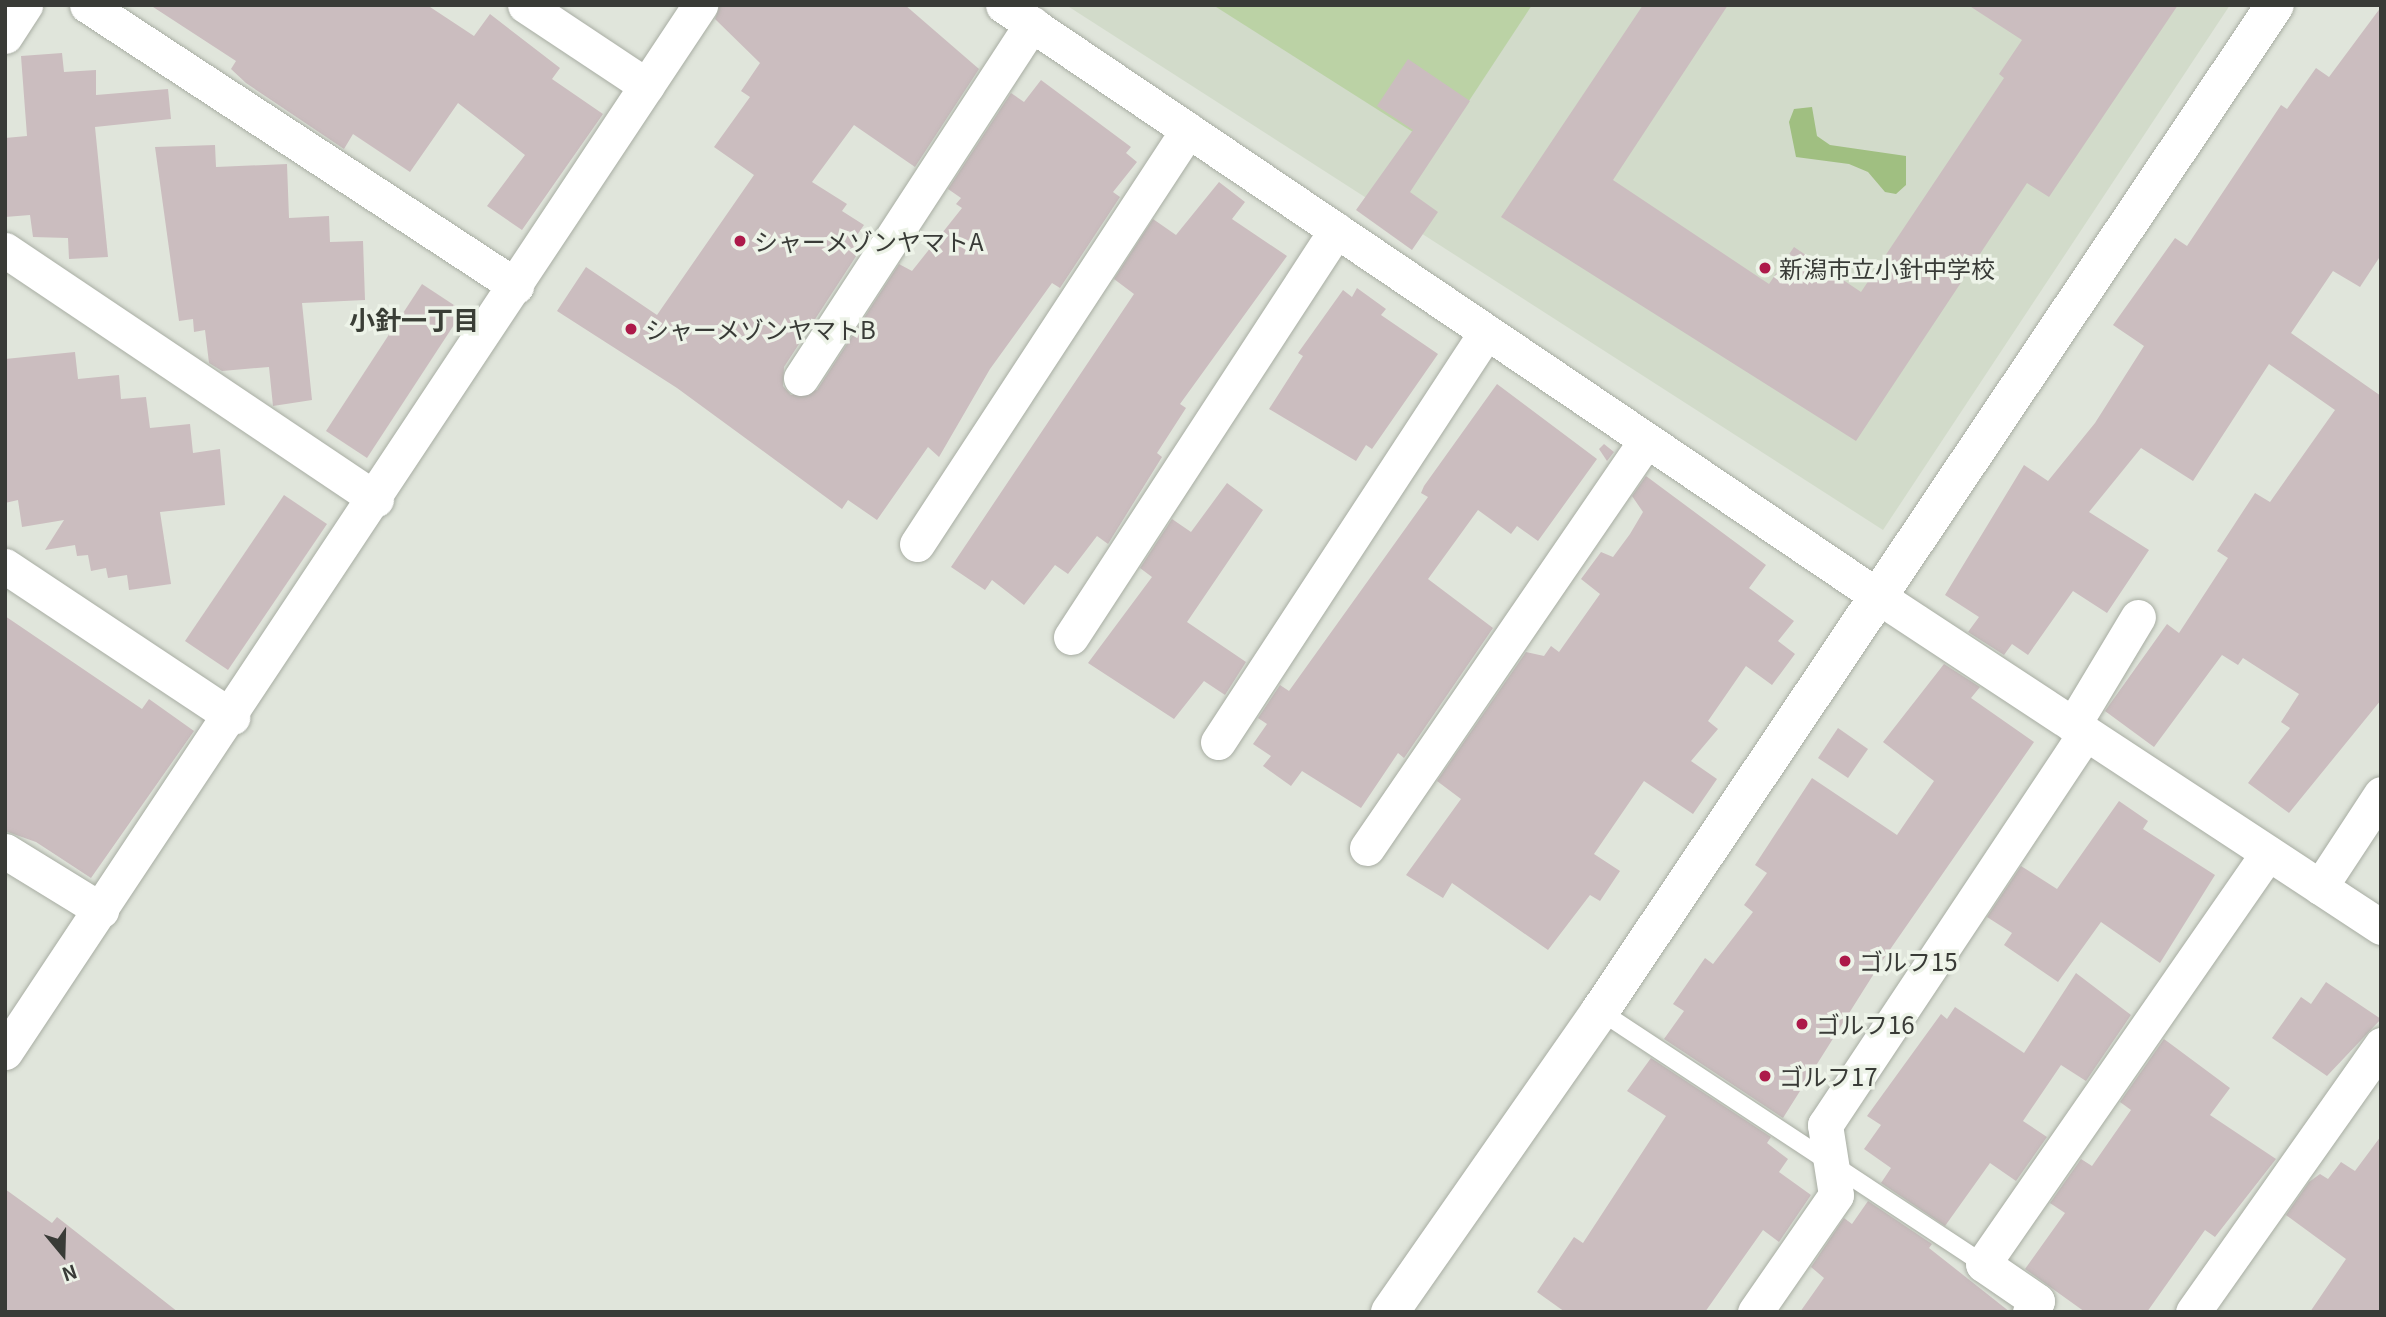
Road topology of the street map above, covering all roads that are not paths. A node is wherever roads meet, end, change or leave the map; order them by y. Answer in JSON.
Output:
{"nodes":[{"id":1,"x":25,"y":5,"type":"edge"},
{"id":2,"x":87,"y":5,"type":"edge"},
{"id":3,"x":525,"y":5,"type":"edge"},
{"id":4,"x":700,"y":5,"type":"edge"},
{"id":5,"x":1003,"y":5,"type":"edge"},
{"id":6,"x":2275,"y":5,"type":"edge"},
{"id":7,"x":1032,"y":24,"type":"junction"},
{"id":8,"x":5,"y":36,"type":"edge"},
{"id":9,"x":647,"y":86,"type":"junction"},
{"id":10,"x":1188,"y":130,"type":"junction"},
{"id":11,"x":1336,"y":230,"type":"junction"},
{"id":12,"x":5,"y":250,"type":"edge"},
{"id":13,"x":516,"y":286,"type":"junction"},
{"id":14,"x":1486,"y":332,"type":"junction"},
{"id":15,"x":801,"y":378,"type":"dead end"},
{"id":16,"x":1646,"y":440,"type":"junction"},
{"id":17,"x":376,"y":499,"type":"junction"},
{"id":18,"x":917,"y":544,"type":"dead end"},
{"id":19,"x":5,"y":566,"type":"edge"},
{"id":20,"x":1879,"y":597,"type":"junction"},
{"id":21,"x":2138,"y":617,"type":"dead end"},
{"id":22,"x":1071,"y":637,"type":"dead end"},
{"id":23,"x":232,"y":718,"type":"junction"},
{"id":24,"x":2079,"y":729,"type":"junction"},
{"id":25,"x":1218,"y":742,"type":"dead end"},
{"id":26,"x":2381,"y":794,"type":"edge"},
{"id":27,"x":1367,"y":848,"type":"dead end"},
{"id":28,"x":5,"y":850,"type":"edge"},
{"id":29,"x":2268,"y":853,"type":"junction"},
{"id":30,"x":2320,"y":887,"type":"junction"},
{"id":31,"x":101,"y":910,"type":"junction"},
{"id":32,"x":2381,"y":927,"type":"edge"},
{"id":33,"x":1600,"y":1011,"type":"junction"},
{"id":34,"x":2381,"y":1045,"type":"edge"},
{"id":35,"x":5,"y":1052,"type":"edge"},
{"id":36,"x":1832,"y":1164,"type":"junction"},
{"id":37,"x":1983,"y":1264,"type":"junction"},
{"id":38,"x":1390,"y":1312,"type":"edge"},
{"id":39,"x":1755,"y":1312,"type":"edge"},
{"id":40,"x":2030,"y":1312,"type":"edge"},
{"id":41,"x":2193,"y":1312,"type":"edge"}],
"edges":[{"from":1,"to":8,"type":"street"},
{"from":2,"to":13,"type":"street"},
{"from":3,"to":9,"type":"street"},
{"from":4,"to":9,"type":"street"},
{"from":5,"to":7,"type":"street"},
{"from":6,"to":20,"type":"street"},
{"from":7,"to":10,"type":"street"},
{"from":7,"to":15,"type":"street"},
{"from":9,"to":13,"type":"street"},
{"from":10,"to":11,"type":"street"},
{"from":10,"to":18,"type":"street"},
{"from":11,"to":14,"type":"street"},
{"from":11,"to":22,"type":"street"},
{"from":12,"to":17,"type":"street"},
{"from":13,"to":17,"type":"street"},
{"from":14,"to":16,"type":"street"},
{"from":14,"to":25,"type":"street"},
{"from":16,"to":20,"type":"street"},
{"from":16,"to":27,"type":"street"},
{"from":17,"to":23,"type":"street"},
{"from":19,"to":23,"type":"street"},
{"from":20,"to":24,"type":"street"},
{"from":20,"to":33,"type":"street"},
{"from":21,"to":24,"type":"street"},
{"from":23,"to":31,"type":"street"},
{"from":24,"to":29,"type":"street"},
{"from":24,"to":36,"type":"street"},
{"from":26,"to":30,"type":"street"},
{"from":28,"to":31,"type":"street"},
{"from":29,"to":30,"type":"street"},
{"from":29,"to":37,"type":"street"},
{"from":30,"to":32,"type":"street"},
{"from":31,"to":35,"type":"street"},
{"from":33,"to":36,"type":"lane"},
{"from":33,"to":38,"type":"street"},
{"from":34,"to":41,"type":"street"},
{"from":36,"to":37,"type":"lane"},
{"from":36,"to":39,"type":"street"},
{"from":37,"to":40,"type":"street"}]}
